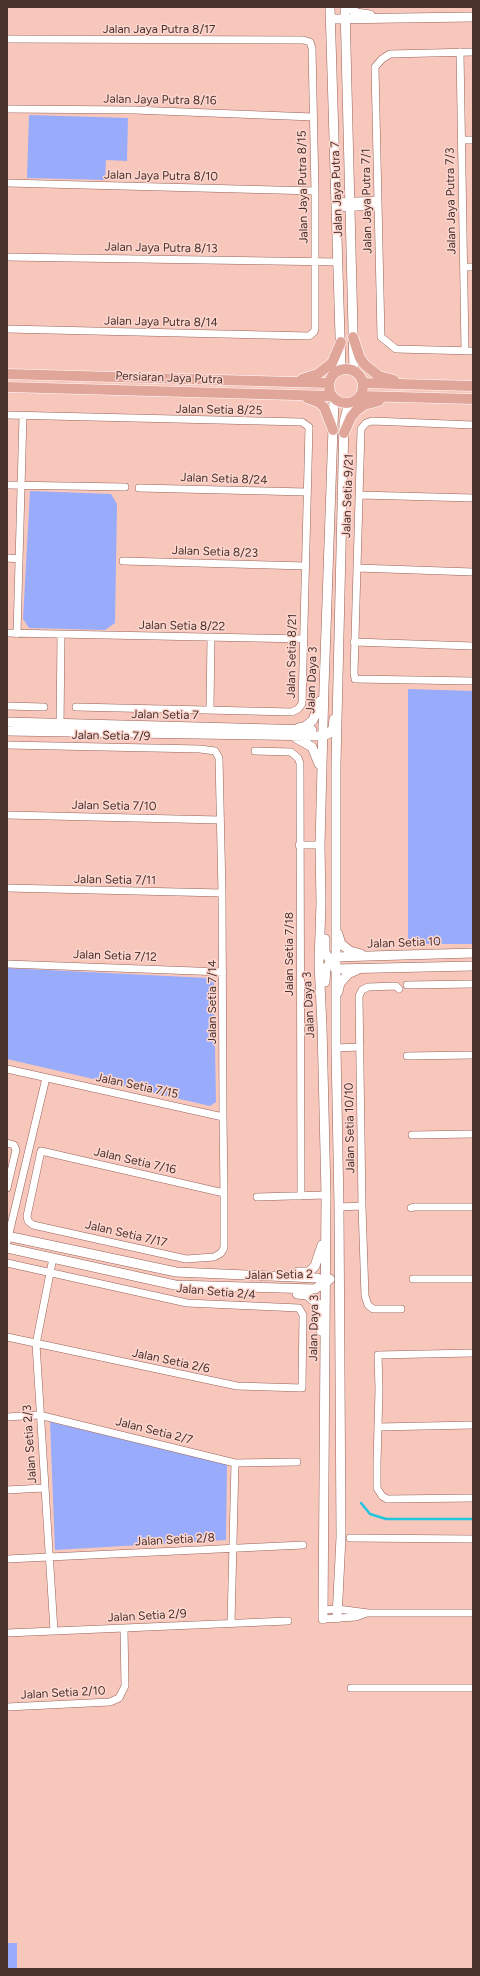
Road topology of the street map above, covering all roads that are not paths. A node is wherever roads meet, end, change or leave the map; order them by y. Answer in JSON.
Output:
{"nodes":[{"id":1,"x":330,"y":7,"type":"edge"},
{"id":2,"x":345,"y":7,"type":"edge"},
{"id":3,"x":350,"y":7,"type":"edge"},
{"id":4,"x":473,"y":17,"type":"edge"},
{"id":5,"x":330,"y":19,"type":"junction"},
{"id":6,"x":389,"y":19,"type":"junction"},
{"id":7,"x":345,"y":20,"type":"junction"},
{"id":8,"x":7,"y":39,"type":"edge"},
{"id":9,"x":310,"y":42,"type":"joint"},
{"id":10,"x":460,"y":52,"type":"junction"},
{"id":11,"x":473,"y":52,"type":"edge"},
{"id":12,"x":7,"y":109,"type":"edge"},
{"id":13,"x":313,"y":117,"type":"junction"},
{"id":14,"x":461,"y":140,"type":"junction"},
{"id":15,"x":473,"y":140,"type":"edge"},
{"id":16,"x":7,"y":183,"type":"edge"},
{"id":17,"x":315,"y":190,"type":"junction"},
{"id":18,"x":378,"y":203,"type":"junction"},
{"id":19,"x":350,"y":204,"type":"junction"},
{"id":20,"x":337,"y":205,"type":"junction"},
{"id":21,"x":7,"y":257,"type":"edge"},
{"id":22,"x":314,"y":262,"type":"junction"},
{"id":23,"x":338,"y":262,"type":"junction"},
{"id":24,"x":464,"y":267,"type":"junction"},
{"id":25,"x":473,"y":267,"type":"edge"},
{"id":26,"x":7,"y":329,"type":"edge"},
{"id":27,"x":314,"y":332,"type":"joint"},
{"id":28,"x":353,"y":337,"type":"junction"},
{"id":29,"x":341,"y":342,"type":"junction"},
{"id":30,"x":465,"y":350,"type":"junction"},
{"id":31,"x":473,"y":351,"type":"edge"},
{"id":32,"x":342,"y":369,"type":"junction"},
{"id":33,"x":354,"y":371,"type":"junction"},
{"id":34,"x":7,"y":374,"type":"edge"},
{"id":35,"x":294,"y":382,"type":"junction"},
{"id":36,"x":328,"y":383,"type":"junction"},
{"id":37,"x":363,"y":383,"type":"junction"},
{"id":38,"x":408,"y":384,"type":"junction"},
{"id":39,"x":473,"y":386,"type":"edge"},
{"id":40,"x":7,"y":387,"type":"edge"},
{"id":41,"x":297,"y":395,"type":"junction"},
{"id":42,"x":360,"y":396,"type":"junction"},
{"id":43,"x":332,"y":397,"type":"junction"},
{"id":44,"x":395,"y":397,"type":"junction"},
{"id":45,"x":473,"y":399,"type":"edge"},
{"id":46,"x":349,"y":403,"type":"junction"},
{"id":47,"x":7,"y":415,"type":"edge"},
{"id":48,"x":23,"y":416,"type":"junction"},
{"id":49,"x":473,"y":426,"type":"edge"},
{"id":50,"x":309,"y":427,"type":"joint"},
{"id":51,"x":333,"y":430,"type":"junction"},
{"id":52,"x":344,"y":433,"type":"junction"},
{"id":53,"x":7,"y":485,"type":"edge"},
{"id":54,"x":21,"y":485,"type":"junction"},
{"id":55,"x":125,"y":487,"type":"dead end"},
{"id":56,"x":139,"y":488,"type":"dead end"},
{"id":57,"x":308,"y":492,"type":"junction"},
{"id":58,"x":359,"y":495,"type":"junction"},
{"id":59,"x":473,"y":498,"type":"edge"},
{"id":60,"x":7,"y":558,"type":"edge"},
{"id":61,"x":19,"y":559,"type":"junction"},
{"id":62,"x":123,"y":561,"type":"dead end"},
{"id":63,"x":306,"y":566,"type":"junction"},
{"id":64,"x":357,"y":568,"type":"junction"},
{"id":65,"x":473,"y":572,"type":"edge"},
{"id":66,"x":7,"y":633,"type":"edge"},
{"id":67,"x":17,"y":634,"type":"junction"},
{"id":68,"x":61,"y":635,"type":"junction"},
{"id":69,"x":211,"y":637,"type":"junction"},
{"id":70,"x":304,"y":639,"type":"junction"},
{"id":71,"x":354,"y":642,"type":"junction"},
{"id":72,"x":473,"y":646,"type":"edge"},
{"id":73,"x":473,"y":681,"type":"edge"},
{"id":74,"x":324,"y":686,"type":"junction"},
{"id":75,"x":339,"y":701,"type":"junction"},
{"id":76,"x":7,"y":706,"type":"edge"},
{"id":77,"x":44,"y":707,"type":"dead end"},
{"id":78,"x":76,"y":708,"type":"dead end"},
{"id":79,"x":210,"y":710,"type":"junction"},
{"id":80,"x":7,"y":722,"type":"edge"},
{"id":81,"x":60,"y":728,"type":"junction"},
{"id":82,"x":7,"y":731,"type":"edge"},
{"id":83,"x":292,"y":733,"type":"junction"},
{"id":84,"x":325,"y":733,"type":"junction"},
{"id":85,"x":7,"y":745,"type":"edge"},
{"id":86,"x":215,"y":751,"type":"joint"},
{"id":87,"x":255,"y":751,"type":"dead end"},
{"id":88,"x":336,"y":763,"type":"junction"},
{"id":89,"x":322,"y":777,"type":"junction"},
{"id":90,"x":7,"y":815,"type":"edge"},
{"id":91,"x":220,"y":820,"type":"junction"},
{"id":92,"x":299,"y":845,"type":"junction"},
{"id":93,"x":320,"y":845,"type":"junction"},
{"id":94,"x":7,"y":888,"type":"edge"},
{"id":95,"x":222,"y":893,"type":"junction"},
{"id":96,"x":321,"y":903,"type":"junction"},
{"id":97,"x":335,"y":909,"type":"junction"},
{"id":98,"x":473,"y":953,"type":"edge"},
{"id":99,"x":372,"y":956,"type":"junction"},
{"id":100,"x":333,"y":963,"type":"junction"},
{"id":101,"x":7,"y":964,"type":"edge"},
{"id":102,"x":473,"y":966,"type":"edge"},
{"id":103,"x":372,"y":968,"type":"junction"},
{"id":104,"x":223,"y":972,"type":"junction"},
{"id":105,"x":473,"y":984,"type":"edge"},
{"id":106,"x":407,"y":985,"type":"dead end"},
{"id":107,"x":399,"y":989,"type":"dead end"},
{"id":108,"x":336,"y":1005,"type":"junction"},
{"id":109,"x":322,"y":1026,"type":"junction"},
{"id":110,"x":360,"y":1047,"type":"junction"},
{"id":111,"x":336,"y":1048,"type":"junction"},
{"id":112,"x":473,"y":1055,"type":"edge"},
{"id":113,"x":407,"y":1056,"type":"dead end"},
{"id":114,"x":7,"y":1069,"type":"edge"},
{"id":115,"x":46,"y":1078,"type":"junction"},
{"id":116,"x":223,"y":1116,"type":"junction"},
{"id":117,"x":473,"y":1134,"type":"edge"},
{"id":118,"x":412,"y":1135,"type":"dead end"},
{"id":119,"x":10,"y":1144,"type":"edge"},
{"id":120,"x":7,"y":1188,"type":"edge"},
{"id":121,"x":224,"y":1193,"type":"junction"},
{"id":122,"x":326,"y":1195,"type":"junction"},
{"id":123,"x":301,"y":1196,"type":"junction"},
{"id":124,"x":257,"y":1197,"type":"dead end"},
{"id":125,"x":362,"y":1206,"type":"junction"},
{"id":126,"x":339,"y":1207,"type":"junction"},
{"id":127,"x":473,"y":1207,"type":"edge"},
{"id":128,"x":411,"y":1208,"type":"dead end"},
{"id":129,"x":28,"y":1221,"type":"joint"},
{"id":130,"x":325,"y":1229,"type":"junction"},
{"id":131,"x":7,"y":1238,"type":"edge"},
{"id":132,"x":7,"y":1248,"type":"edge"},
{"id":133,"x":221,"y":1253,"type":"joint"},
{"id":134,"x":53,"y":1258,"type":"junction"},
{"id":135,"x":7,"y":1263,"type":"edge"},
{"id":136,"x":50,"y":1273,"type":"junction"},
{"id":137,"x":243,"y":1276,"type":"junction"},
{"id":138,"x":413,"y":1279,"type":"dead end"},
{"id":139,"x":473,"y":1279,"type":"edge"},
{"id":140,"x":327,"y":1282,"type":"junction"},
{"id":141,"x":243,"y":1288,"type":"junction"},
{"id":142,"x":401,"y":1309,"type":"dead end"},
{"id":143,"x":7,"y":1337,"type":"edge"},
{"id":144,"x":36,"y":1344,"type":"junction"},
{"id":145,"x":473,"y":1353,"type":"edge"},
{"id":146,"x":325,"y":1374,"type":"junction"},
{"id":147,"x":340,"y":1374,"type":"junction"},
{"id":148,"x":302,"y":1388,"type":"joint"},
{"id":149,"x":39,"y":1415,"type":"junction"},
{"id":150,"x":7,"y":1417,"type":"edge"},
{"id":151,"x":473,"y":1425,"type":"edge"},
{"id":152,"x":378,"y":1427,"type":"junction"},
{"id":153,"x":297,"y":1462,"type":"dead end"},
{"id":154,"x":234,"y":1463,"type":"junction"},
{"id":155,"x":44,"y":1488,"type":"junction"},
{"id":156,"x":7,"y":1490,"type":"edge"},
{"id":157,"x":473,"y":1498,"type":"edge"},
{"id":158,"x":350,"y":1538,"type":"dead end"},
{"id":159,"x":473,"y":1539,"type":"edge"},
{"id":160,"x":303,"y":1545,"type":"dead end"},
{"id":161,"x":232,"y":1548,"type":"junction"},
{"id":162,"x":49,"y":1557,"type":"junction"},
{"id":163,"x":7,"y":1560,"type":"edge"},
{"id":164,"x":338,"y":1609,"type":"junction"},
{"id":165,"x":368,"y":1613,"type":"junction"},
{"id":166,"x":473,"y":1613,"type":"edge"},
{"id":167,"x":323,"y":1614,"type":"junction"},
{"id":168,"x":337,"y":1618,"type":"junction"},
{"id":169,"x":288,"y":1620,"type":"dead end"},
{"id":170,"x":231,"y":1623,"type":"junction"},
{"id":171,"x":124,"y":1628,"type":"junction"},
{"id":172,"x":54,"y":1631,"type":"junction"},
{"id":173,"x":7,"y":1633,"type":"edge"},
{"id":174,"x":350,"y":1688,"type":"dead end"},
{"id":175,"x":473,"y":1688,"type":"edge"},
{"id":176,"x":7,"y":1707,"type":"edge"}],
"edges":[{"from":1,"to":5,"type":"street","name":"Jalan Jaya Putra 7"},
{"from":2,"to":7,"type":"street","name":"Jalan Jaya Putra 7"},
{"from":3,"to":6,"type":"street"},
{"from":4,"to":6,"type":"street"},
{"from":5,"to":7,"type":"street"},
{"from":5,"to":20,"type":"street","name":"Jalan Jaya Putra 7"},
{"from":6,"to":7,"type":"street"},
{"from":7,"to":19,"type":"street","name":"Jalan Jaya Putra 7"},
{"from":8,"to":9,"type":"street","name":"Jalan Jaya Putra 8/17"},
{"from":9,"to":13,"type":"street","name":"Jalan Jaya Putra 8/15"},
{"from":10,"to":11,"type":"street"},
{"from":10,"to":14,"type":"street","name":"Jalan Jaya Putra 7/3"},
{"from":10,"to":18,"type":"street","name":"Jalan Jaya Putra 7/1"},
{"from":12,"to":13,"type":"street","name":"Jalan Jaya Putra 8/16"},
{"from":13,"to":17,"type":"street","name":"Jalan Jaya Putra 8/15"},
{"from":14,"to":15,"type":"street"},
{"from":14,"to":24,"type":"street","name":"Jalan Jaya Putra 7/3"},
{"from":16,"to":17,"type":"street","name":"Jalan Jaya Putra 8/10"},
{"from":17,"to":22,"type":"street","name":"Jalan Jaya Putra 8/15"},
{"from":18,"to":19,"type":"street"},
{"from":18,"to":30,"type":"street","name":"Jalan Jaya Putra 7/1"},
{"from":19,"to":20,"type":"street"},
{"from":19,"to":28,"type":"street","name":"Jalan Jaya Putra 7"},
{"from":20,"to":23,"type":"street","name":"Jalan Jaya Putra 7"},
{"from":21,"to":22,"type":"street","name":"Jalan Jaya Putra 8/13"},
{"from":22,"to":23,"type":"street"},
{"from":22,"to":27,"type":"street","name":"Jalan Jaya Putra 8/15"},
{"from":23,"to":29,"type":"street","name":"Jalan Jaya Putra 7"},
{"from":24,"to":25,"type":"street"},
{"from":24,"to":30,"type":"street","name":"Jalan Jaya Putra 7/3"},
{"from":26,"to":27,"type":"street","name":"Jalan Jaya Putra 8/14"},
{"from":28,"to":33,"type":"street","name":"Jalan Jaya Putra 7"},
{"from":28,"to":38,"type":"main road"},
{"from":29,"to":32,"type":"street","name":"Jalan Jaya Putra 7"},
{"from":29,"to":35,"type":"main road"},
{"from":30,"to":31,"type":"street"},
{"from":32,"to":33,"type":"main road"},
{"from":32,"to":36,"type":"main road"},
{"from":33,"to":37,"type":"main road"},
{"from":34,"to":35,"type":"main road","name":"Persiaran Jaya Putra"},
{"from":35,"to":36,"type":"main road","name":"Persiaran Jaya Putra"},
{"from":36,"to":43,"type":"main road"},
{"from":37,"to":38,"type":"main road"},
{"from":37,"to":42,"type":"main road"},
{"from":38,"to":39,"type":"main road"},
{"from":40,"to":41,"type":"main road","name":"Persiaran Jaya Putra"},
{"from":41,"to":43,"type":"main road","name":"Persiaran Jaya Putra"},
{"from":41,"to":51,"type":"main road"},
{"from":42,"to":44,"type":"main road"},
{"from":42,"to":46,"type":"main road"},
{"from":43,"to":46,"type":"main road"},
{"from":43,"to":51,"type":"street","name":"Jalan Daya 3"},
{"from":44,"to":45,"type":"main road"},
{"from":44,"to":52,"type":"main road"},
{"from":46,"to":52,"type":"street","name":"Jalan Daya 3"},
{"from":47,"to":48,"type":"street","name":"Jalan Setia 8/25"},
{"from":48,"to":50,"type":"street","name":"Jalan Setia 8/25"},
{"from":48,"to":54,"type":"street"},
{"from":49,"to":58,"type":"street","name":"Jalan Setia 9/21"},
{"from":50,"to":57,"type":"street","name":"Jalan Setia 8/21"},
{"from":51,"to":74,"type":"street","name":"Jalan Daya 3"},
{"from":52,"to":75,"type":"street","name":"Jalan Daya 3"},
{"from":53,"to":54,"type":"street"},
{"from":54,"to":55,"type":"street"},
{"from":54,"to":61,"type":"street"},
{"from":56,"to":57,"type":"street","name":"Jalan Setia 8/24"},
{"from":57,"to":63,"type":"street","name":"Jalan Setia 8/21"},
{"from":58,"to":59,"type":"street"},
{"from":58,"to":64,"type":"street","name":"Jalan Setia 9/21"},
{"from":60,"to":61,"type":"street"},
{"from":61,"to":67,"type":"street"},
{"from":62,"to":63,"type":"street","name":"Jalan Setia 8/23"},
{"from":63,"to":70,"type":"street","name":"Jalan Setia 8/21"},
{"from":64,"to":65,"type":"street"},
{"from":64,"to":71,"type":"street","name":"Jalan Setia 9/21"},
{"from":66,"to":67,"type":"street","name":"Jalan Setia 8/22"},
{"from":67,"to":68,"type":"street","name":"Jalan Setia 8/22"},
{"from":68,"to":69,"type":"street","name":"Jalan Setia 8/22"},
{"from":68,"to":81,"type":"street"},
{"from":69,"to":70,"type":"street","name":"Jalan Setia 8/22"},
{"from":69,"to":79,"type":"street"},
{"from":70,"to":79,"type":"street","name":"Jalan Setia 8/21"},
{"from":71,"to":72,"type":"street"},
{"from":71,"to":73,"type":"street","name":"Jalan Setia 9/21"},
{"from":74,"to":83,"type":"street"},
{"from":74,"to":84,"type":"street","name":"Jalan Daya 3"},
{"from":75,"to":84,"type":"street"},
{"from":75,"to":88,"type":"street","name":"Jalan Daya 3"},
{"from":76,"to":77,"type":"street"},
{"from":78,"to":79,"type":"street","name":"Jalan Setia 8/21"},
{"from":80,"to":81,"type":"street","name":"Jalan Setia 7"},
{"from":81,"to":82,"type":"street","name":"Jalan Setia 7"},
{"from":81,"to":83,"type":"street","name":"Jalan Setia 7"},
{"from":83,"to":84,"type":"street","name":"Jalan Setia 7"},
{"from":83,"to":89,"type":"street"},
{"from":84,"to":88,"type":"street"},
{"from":84,"to":89,"type":"street","name":"Jalan Daya 3"},
{"from":85,"to":86,"type":"street","name":"Jalan Setia 7/9"},
{"from":86,"to":91,"type":"street","name":"Jalan Setia 7/14"},
{"from":87,"to":92,"type":"street","name":"Jalan Setia 7/18"},
{"from":88,"to":97,"type":"street","name":"Jalan Daya 3"},
{"from":89,"to":93,"type":"street","name":"Jalan Daya 3"},
{"from":90,"to":91,"type":"street","name":"Jalan Setia 7/10"},
{"from":91,"to":95,"type":"street","name":"Jalan Setia 7/14"},
{"from":92,"to":93,"type":"street"},
{"from":92,"to":123,"type":"street","name":"Jalan Setia 7/18"},
{"from":93,"to":96,"type":"street","name":"Jalan Daya 3"},
{"from":94,"to":95,"type":"street","name":"Jalan Setia 7/11"},
{"from":95,"to":104,"type":"street","name":"Jalan Setia 7/14"},
{"from":96,"to":100,"type":"street"},
{"from":96,"to":109,"type":"street","name":"Jalan Daya 3"},
{"from":97,"to":99,"type":"street"},
{"from":97,"to":100,"type":"street","name":"Jalan Daya 3"},
{"from":98,"to":99,"type":"street","name":"Jalan Setia 10"},
{"from":99,"to":100,"type":"street","name":"Jalan Setia 10"},
{"from":100,"to":103,"type":"street","name":"Jalan Setia 10"},
{"from":100,"to":108,"type":"street","name":"Jalan Daya 3"},
{"from":100,"to":109,"type":"street"},
{"from":101,"to":104,"type":"street","name":"Jalan Setia 7/12"},
{"from":102,"to":103,"type":"street","name":"Jalan Setia 10"},
{"from":103,"to":108,"type":"street"},
{"from":104,"to":116,"type":"street","name":"Jalan Setia 7/14"},
{"from":105,"to":106,"type":"street"},
{"from":107,"to":110,"type":"street","name":"Jalan Setia 10/10"},
{"from":108,"to":111,"type":"street","name":"Jalan Daya 3"},
{"from":109,"to":122,"type":"street","name":"Jalan Daya 3"},
{"from":110,"to":111,"type":"street"},
{"from":110,"to":125,"type":"street","name":"Jalan Setia 10/10"},
{"from":111,"to":126,"type":"street","name":"Jalan Daya 3"},
{"from":112,"to":113,"type":"street"},
{"from":114,"to":115,"type":"street","name":"Jalan Setia 7/15"},
{"from":115,"to":116,"type":"street","name":"Jalan Setia 7/15"},
{"from":115,"to":131,"type":"street"},
{"from":116,"to":121,"type":"street","name":"Jalan Setia 7/14"},
{"from":117,"to":118,"type":"street"},
{"from":119,"to":120,"type":"street"},
{"from":121,"to":129,"type":"street","name":"Jalan Setia 7/16"},
{"from":121,"to":133,"type":"street","name":"Jalan Setia 7/14"},
{"from":122,"to":123,"type":"street"},
{"from":122,"to":130,"type":"street","name":"Jalan Daya 3"},
{"from":123,"to":124,"type":"street"},
{"from":125,"to":126,"type":"street"},
{"from":125,"to":142,"type":"street","name":"Jalan Setia 10/10"},
{"from":126,"to":140,"type":"street"},
{"from":126,"to":147,"type":"street","name":"Jalan Daya 3"},
{"from":127,"to":128,"type":"street"},
{"from":129,"to":133,"type":"street","name":"Jalan Setia 7/17"},
{"from":130,"to":137,"type":"street"},
{"from":130,"to":140,"type":"street","name":"Jalan Daya 3"},
{"from":131,"to":137,"type":"street","name":"Jalan Setia 2"},
{"from":132,"to":134,"type":"street","name":"Jalan Setia 2"},
{"from":134,"to":136,"type":"street","name":"Jalan Setia 2/3"},
{"from":134,"to":141,"type":"street","name":"Jalan Setia 2"},
{"from":135,"to":136,"type":"street","name":"Jalan Setia 2/4"},
{"from":136,"to":144,"type":"street","name":"Jalan Setia 2/3"},
{"from":136,"to":148,"type":"street","name":"Jalan Setia 2/4"},
{"from":137,"to":140,"type":"street","name":"Jalan Setia 2"},
{"from":138,"to":139,"type":"street"},
{"from":140,"to":141,"type":"street","name":"Jalan Setia 2"},
{"from":140,"to":146,"type":"street","name":"Jalan Daya 3"},
{"from":140,"to":147,"type":"street"},
{"from":141,"to":146,"type":"street"},
{"from":143,"to":144,"type":"street","name":"Jalan Setia 2/6"},
{"from":144,"to":148,"type":"street","name":"Jalan Setia 2/6"},
{"from":144,"to":149,"type":"street","name":"Jalan Setia 2/3"},
{"from":145,"to":152,"type":"street"},
{"from":146,"to":167,"type":"street","name":"Jalan Daya 3"},
{"from":147,"to":164,"type":"street","name":"Jalan Daya 3"},
{"from":149,"to":150,"type":"street","name":"Jalan Setia 2/7"},
{"from":149,"to":154,"type":"street","name":"Jalan Setia 2/7"},
{"from":149,"to":155,"type":"street","name":"Jalan Setia 2/3"},
{"from":151,"to":152,"type":"street"},
{"from":152,"to":157,"type":"street"},
{"from":153,"to":154,"type":"street","name":"Jalan Setia 2/7"},
{"from":154,"to":161,"type":"street"},
{"from":155,"to":156,"type":"street"},
{"from":155,"to":162,"type":"street","name":"Jalan Setia 2/3"},
{"from":158,"to":159,"type":"street"},
{"from":160,"to":161,"type":"street","name":"Jalan Setia 2/8"},
{"from":161,"to":162,"type":"street","name":"Jalan Setia 2/8"},
{"from":161,"to":170,"type":"street"},
{"from":162,"to":163,"type":"street","name":"Jalan Setia 2/8"},
{"from":162,"to":172,"type":"street","name":"Jalan Setia 2/3"},
{"from":164,"to":165,"type":"street"},
{"from":164,"to":167,"type":"street"},
{"from":164,"to":168,"type":"street","name":"Jalan Daya 3"},
{"from":165,"to":166,"type":"street"},
{"from":165,"to":168,"type":"street"},
{"from":167,"to":168,"type":"street"},
{"from":169,"to":170,"type":"street","name":"Jalan Setia 2/9"},
{"from":170,"to":171,"type":"street","name":"Jalan Setia 2/9"},
{"from":171,"to":172,"type":"street","name":"Jalan Setia 2/9"},
{"from":171,"to":176,"type":"street","name":"Jalan Setia 2/10"},
{"from":172,"to":173,"type":"street","name":"Jalan Setia 2/9"},
{"from":174,"to":175,"type":"street"}]}
